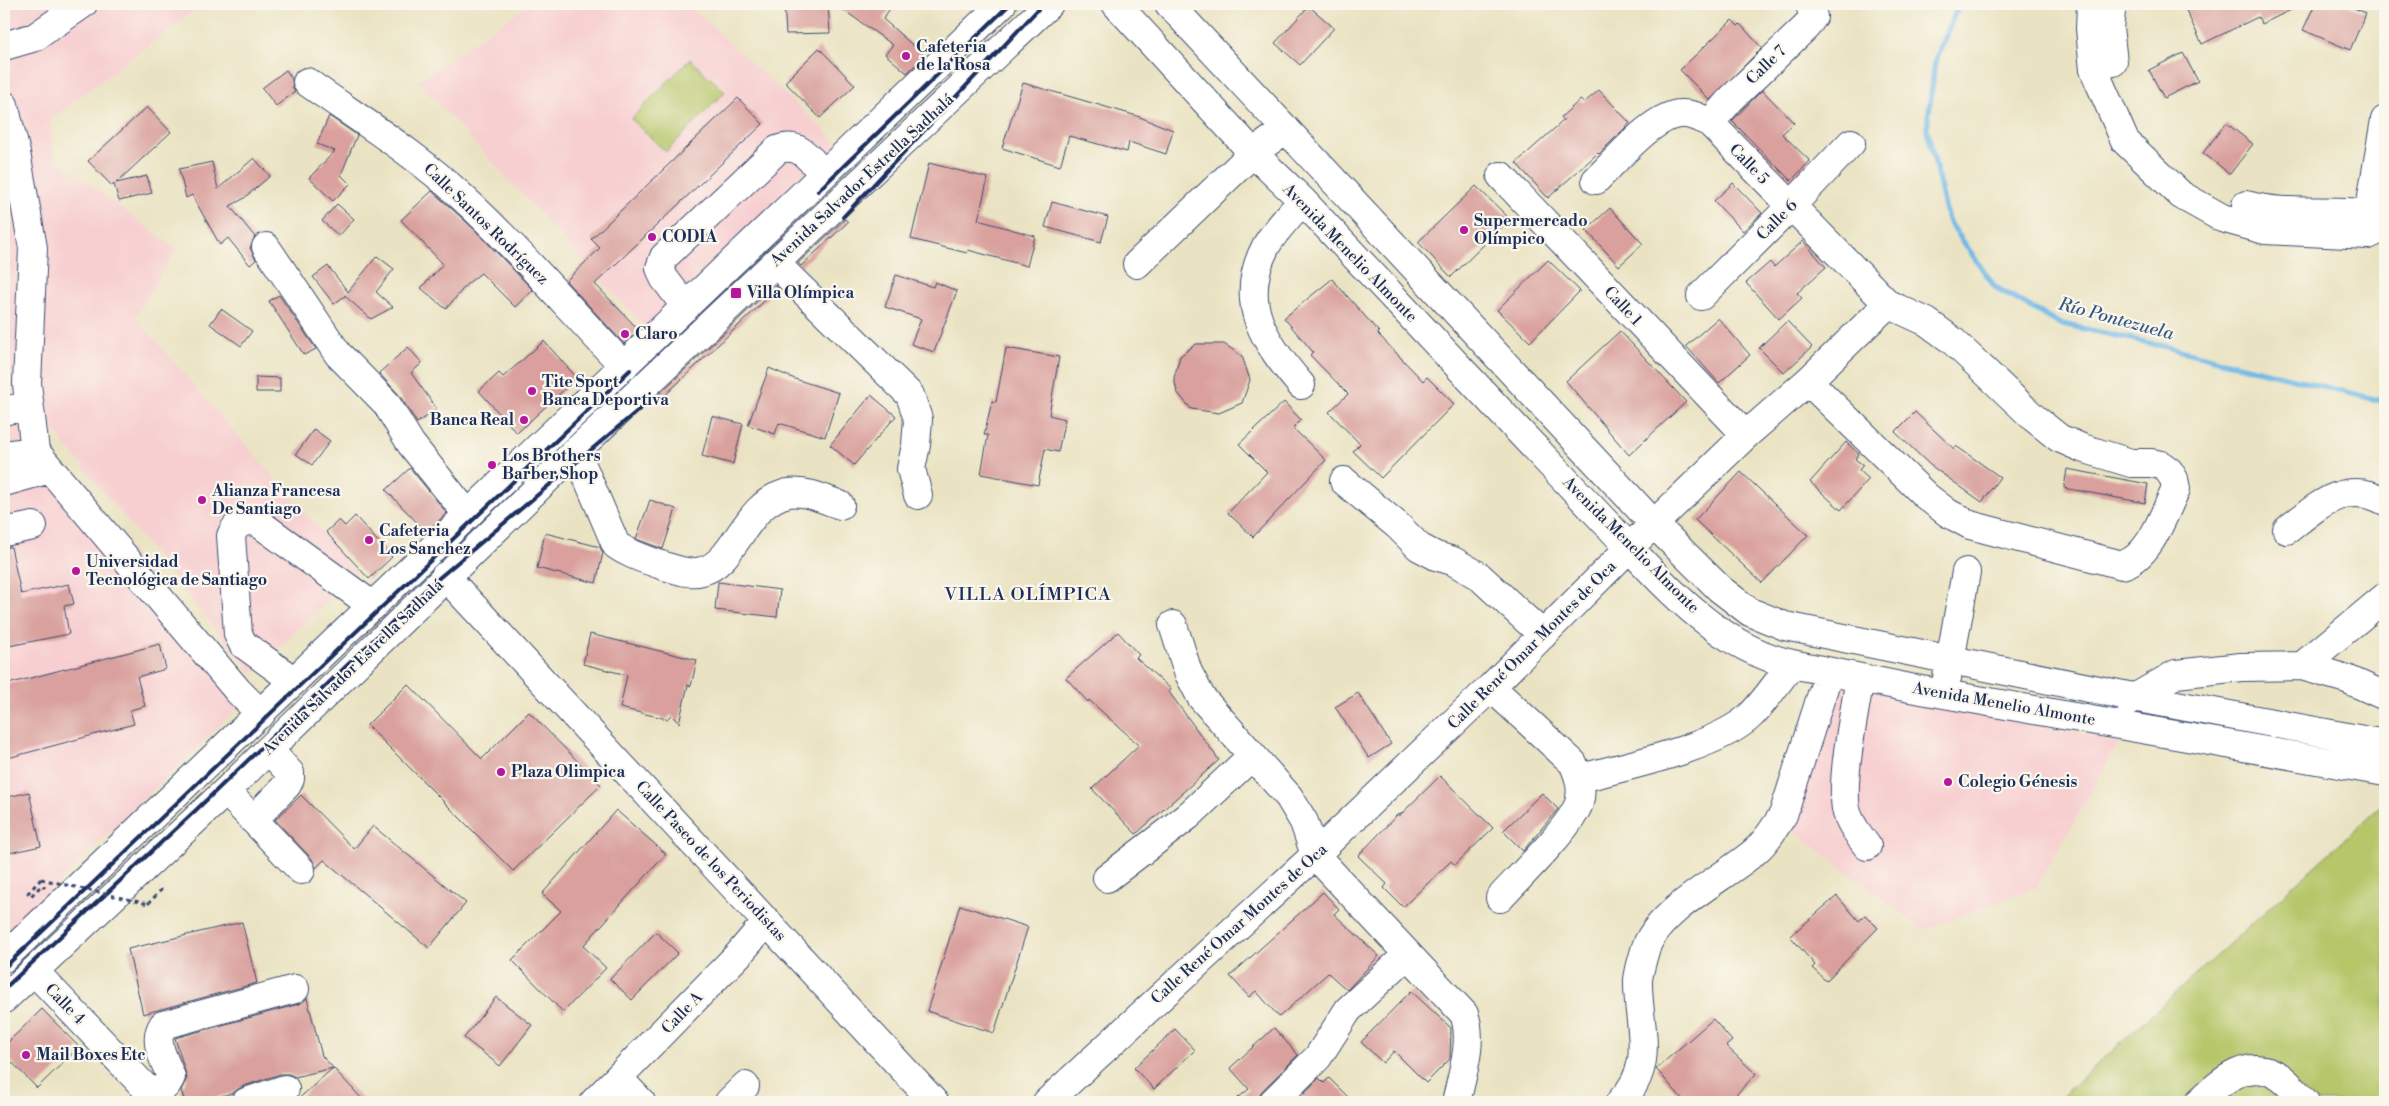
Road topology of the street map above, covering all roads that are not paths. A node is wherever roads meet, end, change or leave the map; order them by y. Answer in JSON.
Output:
{"nodes":[{"id":1,"x":83,"y":4,"type":"edge"},
{"id":2,"x":1002,"y":4,"type":"edge"},
{"id":3,"x":1049,"y":4,"type":"edge"},
{"id":4,"x":1116,"y":4,"type":"edge"},
{"id":5,"x":1169,"y":4,"type":"edge"},
{"id":6,"x":1810,"y":4,"type":"edge"},
{"id":7,"x":2091,"y":4,"type":"edge"},
{"id":8,"x":2112,"y":4,"type":"edge"},
{"id":9,"x":4,"y":46,"type":"edge"},
{"id":10,"x":307,"y":82,"type":"dead end"},
{"id":11,"x":4,"y":105,"type":"edge"},
{"id":12,"x":2385,"y":120,"type":"edge"},
{"id":13,"x":1710,"y":123,"type":"junction"},
{"id":14,"x":1286,"y":129,"type":"junction"},
{"id":15,"x":1851,"y":142,"type":"dead end"},
{"id":16,"x":1253,"y":153,"type":"junction"},
{"id":17,"x":824,"y":174,"type":"junction"},
{"id":18,"x":1501,"y":176,"type":"dead end"},
{"id":19,"x":1596,"y":180,"type":"dead end"},
{"id":20,"x":1302,"y":200,"type":"junction"},
{"id":21,"x":1791,"y":206,"type":"junction"},
{"id":22,"x":2377,"y":223,"type":"edge"},
{"id":23,"x":266,"y":247,"type":"dead end"},
{"id":24,"x":775,"y":263,"type":"junction"},
{"id":25,"x":1137,"y":264,"type":"dead end"},
{"id":26,"x":1701,"y":296,"type":"dead end"},
{"id":27,"x":1888,"y":304,"type":"junction"},
{"id":28,"x":686,"y":307,"type":"junction"},
{"id":29,"x":624,"y":366,"type":"junction"},
{"id":30,"x":1808,"y":381,"type":"junction"},
{"id":31,"x":1301,"y":385,"type":"dead end"},
{"id":32,"x":16,"y":408,"type":"edge"},
{"id":33,"x":1746,"y":435,"type":"junction"},
{"id":34,"x":576,"y":451,"type":"junction"},
{"id":35,"x":4,"y":455,"type":"edge"},
{"id":36,"x":43,"y":460,"type":"junction"},
{"id":37,"x":1344,"y":481,"type":"dead end"},
{"id":38,"x":4,"y":482,"type":"edge"},
{"id":39,"x":918,"y":495,"type":"dead end"},
{"id":40,"x":2385,"y":501,"type":"edge"},
{"id":41,"x":840,"y":504,"type":"dead end"},
{"id":42,"x":468,"y":515,"type":"junction"},
{"id":43,"x":1654,"y":524,"type":"junction"},
{"id":44,"x":33,"y":526,"type":"dead end"},
{"id":45,"x":2287,"y":530,"type":"dead end"},
{"id":46,"x":4,"y":532,"type":"edge"},
{"id":47,"x":1629,"y":548,"type":"junction"},
{"id":48,"x":1966,"y":572,"type":"dead end"},
{"id":49,"x":445,"y":576,"type":"junction"},
{"id":50,"x":2385,"y":597,"type":"edge"},
{"id":51,"x":373,"y":606,"type":"junction"},
{"id":52,"x":1173,"y":625,"type":"dead end"},
{"id":53,"x":1543,"y":635,"type":"junction"},
{"id":54,"x":1951,"y":660,"type":"junction"},
{"id":55,"x":1792,"y":664,"type":"junction"},
{"id":56,"x":2302,"y":666,"type":"junction"},
{"id":57,"x":1829,"y":672,"type":"junction"},
{"id":58,"x":1860,"y":678,"type":"junction"},
{"id":59,"x":294,"y":681,"type":"junction"},
{"id":60,"x":1492,"y":687,"type":"junction"},
{"id":61,"x":1945,"y":694,"type":"junction"},
{"id":62,"x":2385,"y":696,"type":"edge"},
{"id":63,"x":2133,"y":698,"type":"junction"},
{"id":64,"x":261,"y":714,"type":"junction"},
{"id":65,"x":2105,"y":722,"type":"junction"},
{"id":66,"x":2385,"y":744,"type":"edge"},
{"id":67,"x":269,"y":750,"type":"junction"},
{"id":68,"x":1252,"y":756,"type":"junction"},
{"id":69,"x":2385,"y":772,"type":"edge"},
{"id":70,"x":1581,"y":778,"type":"junction"},
{"id":71,"x":226,"y":791,"type":"junction"},
{"id":72,"x":253,"y":820,"type":"junction"},
{"id":73,"x":1866,"y":846,"type":"dead end"},
{"id":74,"x":1316,"y":855,"type":"junction"},
{"id":75,"x":301,"y":870,"type":"dead end"},
{"id":76,"x":1107,"y":878,"type":"dead end"},
{"id":77,"x":1500,"y":898,"type":"dead end"},
{"id":78,"x":767,"y":921,"type":"junction"},
{"id":79,"x":1408,"y":954,"type":"junction"},
{"id":80,"x":4,"y":958,"type":"edge"},
{"id":81,"x":34,"y":971,"type":"junction"},
{"id":82,"x":295,"y":989,"type":"dead end"},
{"id":83,"x":4,"y":999,"type":"edge"},
{"id":84,"x":618,"y":1078,"type":"junction"},
{"id":85,"x":285,"y":1089,"type":"dead end"},
{"id":86,"x":156,"y":1100,"type":"edge"},
{"id":87,"x":246,"y":1102,"type":"edge"},
{"id":88,"x":594,"y":1102,"type":"edge"},
{"id":89,"x":641,"y":1102,"type":"edge"},
{"id":90,"x":934,"y":1102,"type":"edge"},
{"id":91,"x":1046,"y":1102,"type":"edge"},
{"id":92,"x":1272,"y":1102,"type":"edge"},
{"id":93,"x":1456,"y":1102,"type":"edge"},
{"id":94,"x":1620,"y":1102,"type":"edge"},
{"id":95,"x":2199,"y":1102,"type":"edge"},
{"id":96,"x":2305,"y":1102,"type":"edge"}],
"edges":[{"from":1,"to":9,"type":"street"},
{"from":2,"to":17,"type":"street","name":"Avenida Salvador Estrella Sadhalá"},
{"from":3,"to":24,"type":"street","name":"Avenida Salvador Estrella Sadhalá"},
{"from":4,"to":16,"type":"street","name":"Avenida Menelio Almonte"},
{"from":5,"to":14,"type":"street","name":"Avenida Menelio Almonte"},
{"from":6,"to":13,"type":"street","name":"Calle 7"},
{"from":7,"to":22,"type":"street"},
{"from":8,"to":22,"type":"street"},
{"from":10,"to":29,"type":"street","name":"Calle Santos Rodríguez"},
{"from":11,"to":32,"type":"street"},
{"from":12,"to":22,"type":"street"},
{"from":13,"to":19,"type":"street","name":"Calle 5"},
{"from":13,"to":21,"type":"street","name":"Calle 5"},
{"from":14,"to":16,"type":"street"},
{"from":14,"to":43,"type":"street","name":"Avenida Menelio Almonte"},
{"from":15,"to":21,"type":"street","name":"Calle 6"},
{"from":16,"to":20,"type":"street","name":"Avenida Menelio Almonte"},
{"from":16,"to":25,"type":"street"},
{"from":17,"to":28,"type":"street","name":"Avenida Salvador Estrella Sadhalá"},
{"from":17,"to":28,"type":"street"},
{"from":18,"to":33,"type":"street","name":"Calle 1"},
{"from":20,"to":31,"type":"street"},
{"from":20,"to":47,"type":"street","name":"Avenida Menelio Almonte"},
{"from":21,"to":26,"type":"street","name":"Calle 6"},
{"from":21,"to":27,"type":"street","name":"Calle 5"},
{"from":23,"to":42,"type":"street"},
{"from":24,"to":34,"type":"street","name":"Avenida Salvador Estrella Sadhalá"},
{"from":24,"to":39,"type":"street"},
{"from":27,"to":30,"type":"street","name":"Calle René Omar Montes de Oca"},
{"from":27,"to":30,"type":"street"},
{"from":28,"to":29,"type":"street","name":"Avenida Salvador Estrella Sadhalá"},
{"from":29,"to":42,"type":"street","name":"Avenida Salvador Estrella Sadhalá"},
{"from":30,"to":33,"type":"street","name":"Calle René Omar Montes de Oca"},
{"from":32,"to":36,"type":"street"},
{"from":33,"to":43,"type":"street","name":"Calle René Omar Montes de Oca"},
{"from":34,"to":41,"type":"street"},
{"from":34,"to":49,"type":"street","name":"Avenida Salvador Estrella Sadhalá"},
{"from":35,"to":36,"type":"street"},
{"from":36,"to":38,"type":"street"},
{"from":36,"to":64,"type":"street"},
{"from":37,"to":53,"type":"street"},
{"from":40,"to":45,"type":"street"},
{"from":42,"to":51,"type":"street","name":"Avenida Salvador Estrella Sadhalá"},
{"from":43,"to":47,"type":"street","name":"Calle René Omar Montes de Oca"},
{"from":43,"to":54,"type":"street","name":"Avenida Menelio Almonte"},
{"from":44,"to":46,"type":"street"},
{"from":47,"to":53,"type":"street","name":"Calle René Omar Montes de Oca"},
{"from":47,"to":55,"type":"street","name":"Avenida Menelio Almonte"},
{"from":48,"to":54,"type":"street"},
{"from":49,"to":67,"type":"street","name":"Avenida Salvador Estrella Sadhalá"},
{"from":49,"to":78,"type":"street","name":"Calle Paseo de los Periodistas"},
{"from":50,"to":56,"type":"street"},
{"from":51,"to":59,"type":"street","name":"Avenida Salvador Estrella Sadhalá"},
{"from":51,"to":59,"type":"street"},
{"from":52,"to":68,"type":"street"},
{"from":53,"to":60,"type":"street","name":"Calle René Omar Montes de Oca"},
{"from":54,"to":61,"type":"street"},
{"from":54,"to":63,"type":"street","name":"Avenida Menelio Almonte"},
{"from":55,"to":57,"type":"street","name":"Avenida Menelio Almonte"},
{"from":55,"to":70,"type":"street"},
{"from":56,"to":62,"type":"street"},
{"from":56,"to":63,"type":"street"},
{"from":57,"to":58,"type":"street","name":"Avenida Menelio Almonte"},
{"from":57,"to":94,"type":"street"},
{"from":58,"to":61,"type":"street","name":"Avenida Menelio Almonte"},
{"from":58,"to":73,"type":"street"},
{"from":59,"to":64,"type":"street","name":"Avenida Salvador Estrella Sadhalá"},
{"from":60,"to":70,"type":"street"},
{"from":60,"to":74,"type":"street","name":"Calle René Omar Montes de Oca"},
{"from":61,"to":65,"type":"street","name":"Avenida Menelio Almonte"},
{"from":63,"to":65,"type":"street"},
{"from":63,"to":66,"type":"street","name":"Avenida Menelio Almonte"},
{"from":64,"to":80,"type":"street","name":"Avenida Salvador Estrella Sadhalá"},
{"from":65,"to":69,"type":"street","name":"Avenida Menelio Almonte"},
{"from":67,"to":71,"type":"street","name":"Avenida Salvador Estrella Sadhalá"},
{"from":67,"to":72,"type":"street"},
{"from":68,"to":74,"type":"street"},
{"from":68,"to":76,"type":"street"},
{"from":70,"to":77,"type":"street"},
{"from":71,"to":72,"type":"street"},
{"from":71,"to":81,"type":"street","name":"Avenida Salvador Estrella Sadhalá"},
{"from":72,"to":75,"type":"street"},
{"from":74,"to":79,"type":"street"},
{"from":74,"to":91,"type":"street","name":"Calle René Omar Montes de Oca"},
{"from":78,"to":84,"type":"street","name":"Calle A"},
{"from":78,"to":90,"type":"street","name":"Calle Paseo de los Periodistas"},
{"from":79,"to":92,"type":"street"},
{"from":79,"to":93,"type":"street"},
{"from":81,"to":83,"type":"street","name":"Avenida Salvador Estrella Sadhalá"},
{"from":81,"to":86,"type":"street","name":"Calle 4"},
{"from":82,"to":86,"type":"street"},
{"from":84,"to":88,"type":"street","name":"Calle A"},
{"from":84,"to":89,"type":"street"},
{"from":85,"to":87,"type":"street"},
{"from":95,"to":96,"type":"street"}]}
